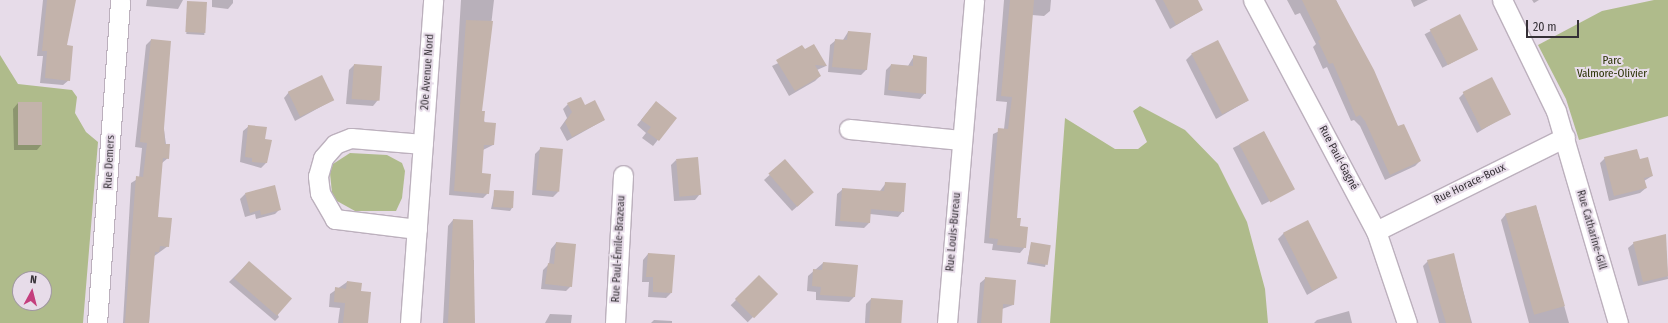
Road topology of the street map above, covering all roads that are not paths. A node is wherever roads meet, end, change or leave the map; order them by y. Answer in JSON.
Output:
{"nodes":[{"id":1,"x":120,"y":0,"type":"edge"},
{"id":2,"x":433,"y":0,"type":"edge"},
{"id":3,"x":974,"y":0,"type":"edge"},
{"id":4,"x":1252,"y":0,"type":"edge"},
{"id":5,"x":1502,"y":0,"type":"edge"},
{"id":6,"x":849,"y":129,"type":"dead end"},
{"id":7,"x":1565,"y":137,"type":"junction"},
{"id":8,"x":961,"y":140,"type":"junction"},
{"id":9,"x":423,"y":144,"type":"junction"},
{"id":10,"x":623,"y":175,"type":"dead end"},
{"id":11,"x":416,"y":228,"type":"junction"},
{"id":12,"x":1376,"y":231,"type":"junction"},
{"id":13,"x":98,"y":323,"type":"edge"},
{"id":14,"x":410,"y":323,"type":"edge"},
{"id":15,"x":615,"y":323,"type":"edge"},
{"id":16,"x":947,"y":323,"type":"edge"},
{"id":17,"x":1407,"y":323,"type":"edge"},
{"id":18,"x":1618,"y":323,"type":"edge"}],
"edges":[{"from":1,"to":13,"type":"street","name":"Rue Demers"},
{"from":2,"to":9,"type":"street","name":"20e Avenue Nord"},
{"from":3,"to":8,"type":"street","name":"Rue Louis-Bureau"},
{"from":4,"to":12,"type":"street","name":"Rue Paul-Gagné"},
{"from":5,"to":7,"type":"street","name":"Rue Catharine-Gill"},
{"from":6,"to":8,"type":"street"},
{"from":7,"to":12,"type":"street","name":"Rue Horace-Boux"},
{"from":7,"to":18,"type":"street","name":"Rue Catharine-Gill"},
{"from":8,"to":16,"type":"street","name":"Rue Louis-Bureau"},
{"from":9,"to":11,"type":"street","name":"20e Avenue Nord"},
{"from":9,"to":11,"type":"street"},
{"from":10,"to":15,"type":"street","name":"Rue Paul-Émile-Brazeau"},
{"from":11,"to":14,"type":"street","name":"20e Avenue Nord"},
{"from":12,"to":17,"type":"street","name":"Rue Paul-Gagné"}]}
